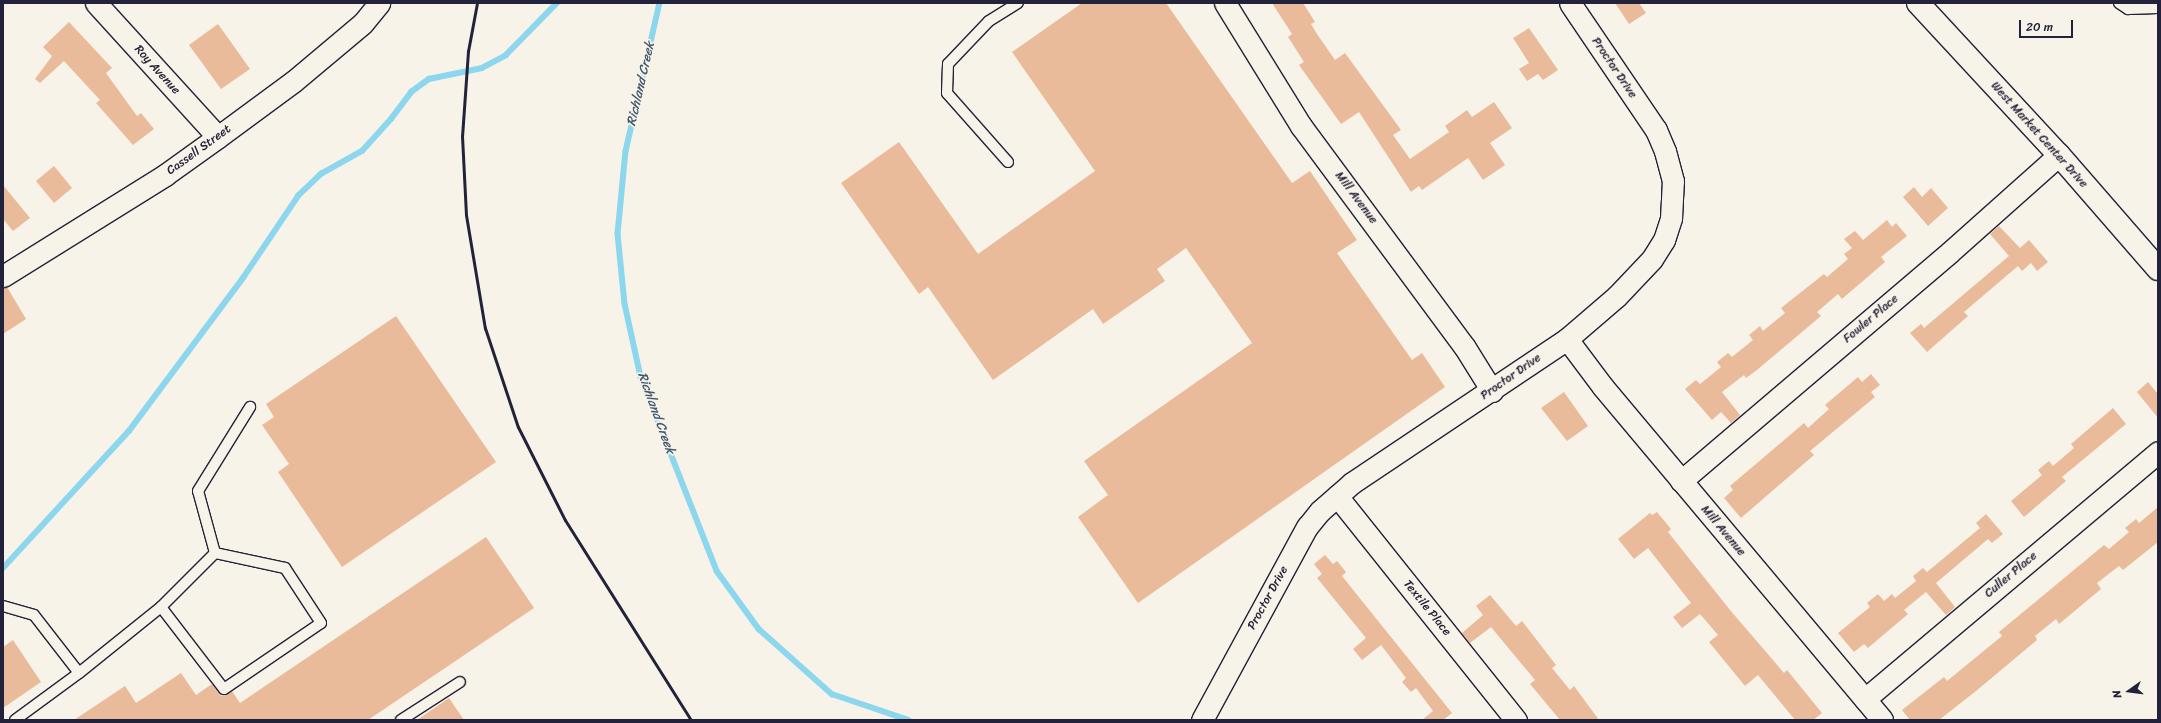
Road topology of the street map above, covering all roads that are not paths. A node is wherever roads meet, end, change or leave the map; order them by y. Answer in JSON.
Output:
{"nodes":[{"id":1,"x":96,"y":3,"type":"edge"},
{"id":2,"x":379,"y":3,"type":"edge"},
{"id":3,"x":1018,"y":3,"type":"edge"},
{"id":4,"x":1225,"y":3,"type":"edge"},
{"id":5,"x":1570,"y":3,"type":"edge"},
{"id":6,"x":1918,"y":3,"type":"edge"},
{"id":7,"x":2119,"y":3,"type":"edge"},
{"id":8,"x":2158,"y":8,"type":"edge"},
{"id":9,"x":218,"y":137,"type":"junction"},
{"id":10,"x":2059,"y":155,"type":"junction"},
{"id":11,"x":1008,"y":162,"type":"dead end"},
{"id":12,"x":2158,"y":269,"type":"edge"},
{"id":13,"x":3,"y":276,"type":"edge"},
{"id":14,"x":1567,"y":339,"type":"junction"},
{"id":15,"x":1492,"y":391,"type":"junction"},
{"id":16,"x":250,"y":407,"type":"dead end"},
{"id":17,"x":2158,"y":452,"type":"edge"},
{"id":18,"x":1681,"y":481,"type":"junction"},
{"id":19,"x":1337,"y":496,"type":"junction"},
{"id":20,"x":215,"y":552,"type":"junction"},
{"id":21,"x":3,"y":606,"type":"edge"},
{"id":22,"x":161,"y":607,"type":"junction"},
{"id":23,"x":79,"y":672,"type":"junction"},
{"id":24,"x":460,"y":682,"type":"dead end"},
{"id":25,"x":1865,"y":699,"type":"junction"},
{"id":26,"x":15,"y":720,"type":"edge"},
{"id":27,"x":401,"y":720,"type":"edge"},
{"id":28,"x":1202,"y":720,"type":"edge"},
{"id":29,"x":1516,"y":720,"type":"edge"},
{"id":30,"x":1882,"y":720,"type":"edge"}],
"edges":[{"from":1,"to":9,"type":"street","name":"Roy Avenue"},
{"from":2,"to":9,"type":"street","name":"Cassell Street"},
{"from":3,"to":11,"type":"lane"},
{"from":4,"to":15,"type":"street","name":"Mill Avenue"},
{"from":5,"to":14,"type":"street","name":"Proctor Drive"},
{"from":6,"to":10,"type":"main road","name":"West Market Center Drive"},
{"from":7,"to":8,"type":"lane"},
{"from":9,"to":13,"type":"street","name":"Cassell Street"},
{"from":10,"to":12,"type":"main road","name":"West Market Center Drive"},
{"from":10,"to":18,"type":"street","name":"Fowler Place"},
{"from":14,"to":15,"type":"street","name":"Proctor Drive"},
{"from":14,"to":18,"type":"street","name":"Mill Avenue"},
{"from":15,"to":19,"type":"street","name":"Proctor Drive"},
{"from":16,"to":20,"type":"lane"},
{"from":17,"to":25,"type":"street","name":"Culler Place"},
{"from":18,"to":25,"type":"street","name":"Mill Avenue"},
{"from":19,"to":28,"type":"street","name":"Proctor Drive"},
{"from":19,"to":29,"type":"street","name":"Textile Place"},
{"from":20,"to":22,"type":"lane"},
{"from":20,"to":22,"type":"lane"},
{"from":21,"to":23,"type":"lane"},
{"from":22,"to":23,"type":"lane"},
{"from":23,"to":26,"type":"lane"},
{"from":24,"to":27,"type":"lane"},
{"from":25,"to":30,"type":"street","name":"Mill Avenue"}]}
